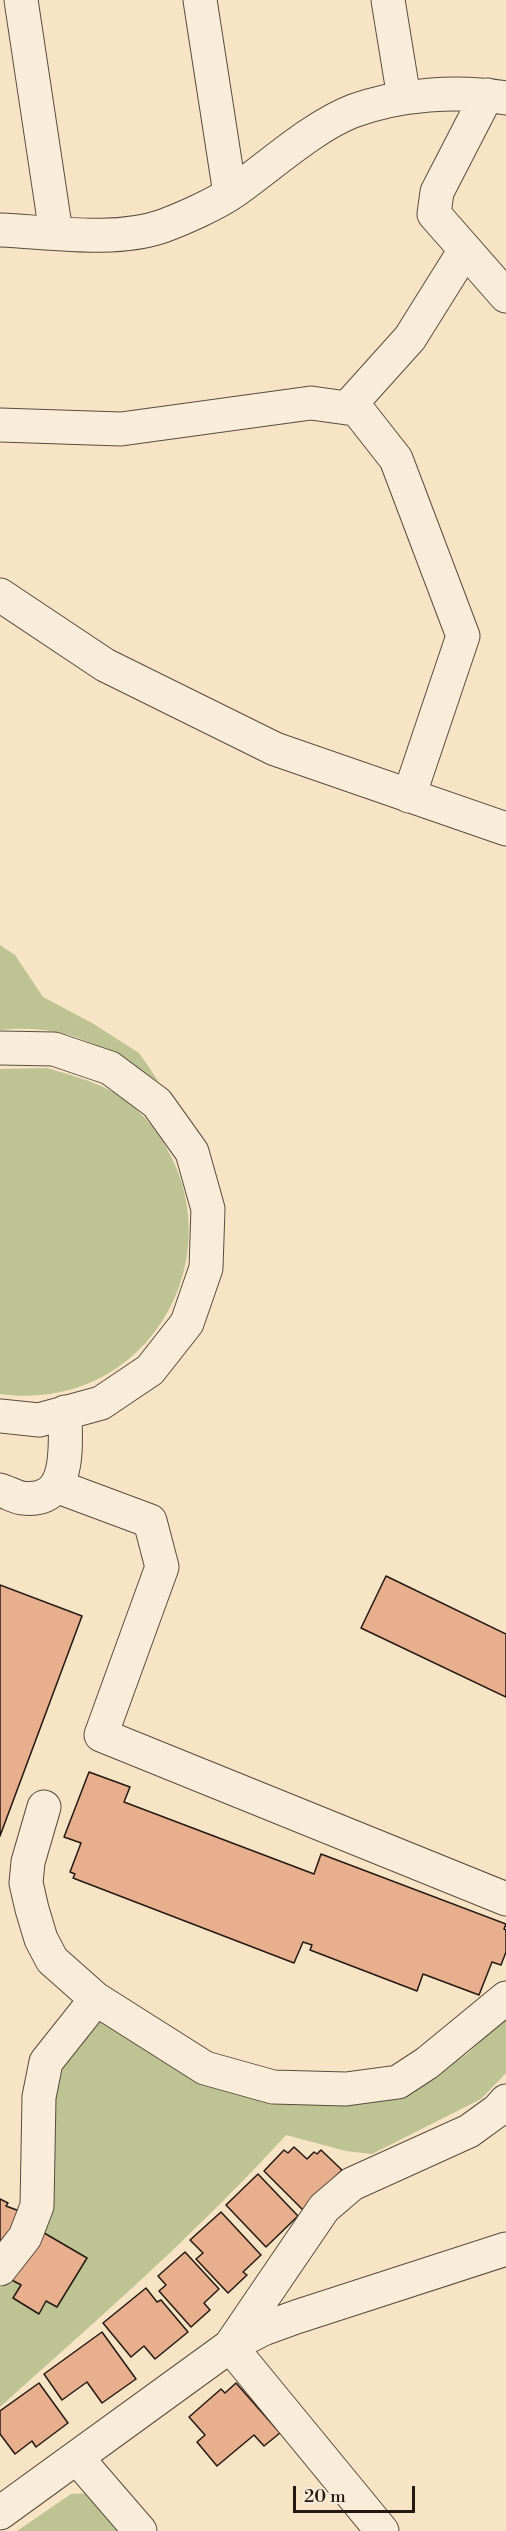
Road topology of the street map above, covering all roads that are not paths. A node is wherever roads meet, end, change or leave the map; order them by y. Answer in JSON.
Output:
{"nodes":[{"id":1,"x":21,"y":0,"type":"edge"},
{"id":2,"x":200,"y":0,"type":"edge"},
{"id":3,"x":388,"y":0,"type":"edge"},
{"id":4,"x":496,"y":96,"type":"edge"},
{"id":5,"x":404,"y":98,"type":"junction"},
{"id":6,"x":230,"y":194,"type":"junction"},
{"id":7,"x":0,"y":230,"type":"edge"},
{"id":8,"x":56,"y":233,"type":"junction"},
{"id":9,"x":465,"y":250,"type":"junction"},
{"id":10,"x":506,"y":296,"type":"edge"},
{"id":11,"x":352,"y":403,"type":"junction"},
{"id":12,"x":0,"y":425,"type":"edge"},
{"id":13,"x":0,"y":595,"type":"edge"},
{"id":14,"x":409,"y":796,"type":"junction"},
{"id":15,"x":506,"y":829,"type":"edge"},
{"id":16,"x":0,"y":1048,"type":"edge"},
{"id":17,"x":64,"y":1412,"type":"junction"},
{"id":18,"x":0,"y":1416,"type":"edge"},
{"id":19,"x":56,"y":1486,"type":"junction"},
{"id":20,"x":0,"y":1490,"type":"edge"},
{"id":21,"x":44,"y":1807,"type":"dead end"},
{"id":22,"x":506,"y":1899,"type":"edge"},
{"id":23,"x":506,"y":1998,"type":"edge"},
{"id":24,"x":96,"y":1999,"type":"junction"},
{"id":25,"x":506,"y":2101,"type":"edge"},
{"id":26,"x":506,"y":2249,"type":"edge"},
{"id":27,"x":0,"y":2269,"type":"edge"},
{"id":28,"x":230,"y":2346,"type":"junction"},
{"id":29,"x":77,"y":2458,"type":"junction"},
{"id":30,"x":0,"y":2513,"type":"edge"},
{"id":31,"x":140,"y":2531,"type":"edge"},
{"id":32,"x":382,"y":2531,"type":"edge"}],
"edges":[{"from":1,"to":8,"type":"street"},
{"from":2,"to":6,"type":"street"},
{"from":3,"to":5,"type":"street"},
{"from":4,"to":5,"type":"street"},
{"from":4,"to":9,"type":"street"},
{"from":5,"to":6,"type":"street"},
{"from":6,"to":8,"type":"street"},
{"from":7,"to":8,"type":"street"},
{"from":9,"to":10,"type":"street"},
{"from":9,"to":11,"type":"street"},
{"from":11,"to":12,"type":"street"},
{"from":11,"to":14,"type":"street"},
{"from":13,"to":14,"type":"street"},
{"from":14,"to":15,"type":"street"},
{"from":16,"to":17,"type":"street"},
{"from":17,"to":18,"type":"street"},
{"from":17,"to":19,"type":"street"},
{"from":19,"to":20,"type":"street"},
{"from":19,"to":22,"type":"street"},
{"from":21,"to":24,"type":"street"},
{"from":23,"to":24,"type":"street"},
{"from":24,"to":27,"type":"street"},
{"from":25,"to":28,"type":"street"},
{"from":26,"to":28,"type":"street"},
{"from":28,"to":29,"type":"street"},
{"from":28,"to":32,"type":"street"},
{"from":29,"to":30,"type":"street"},
{"from":29,"to":31,"type":"street"}]}
